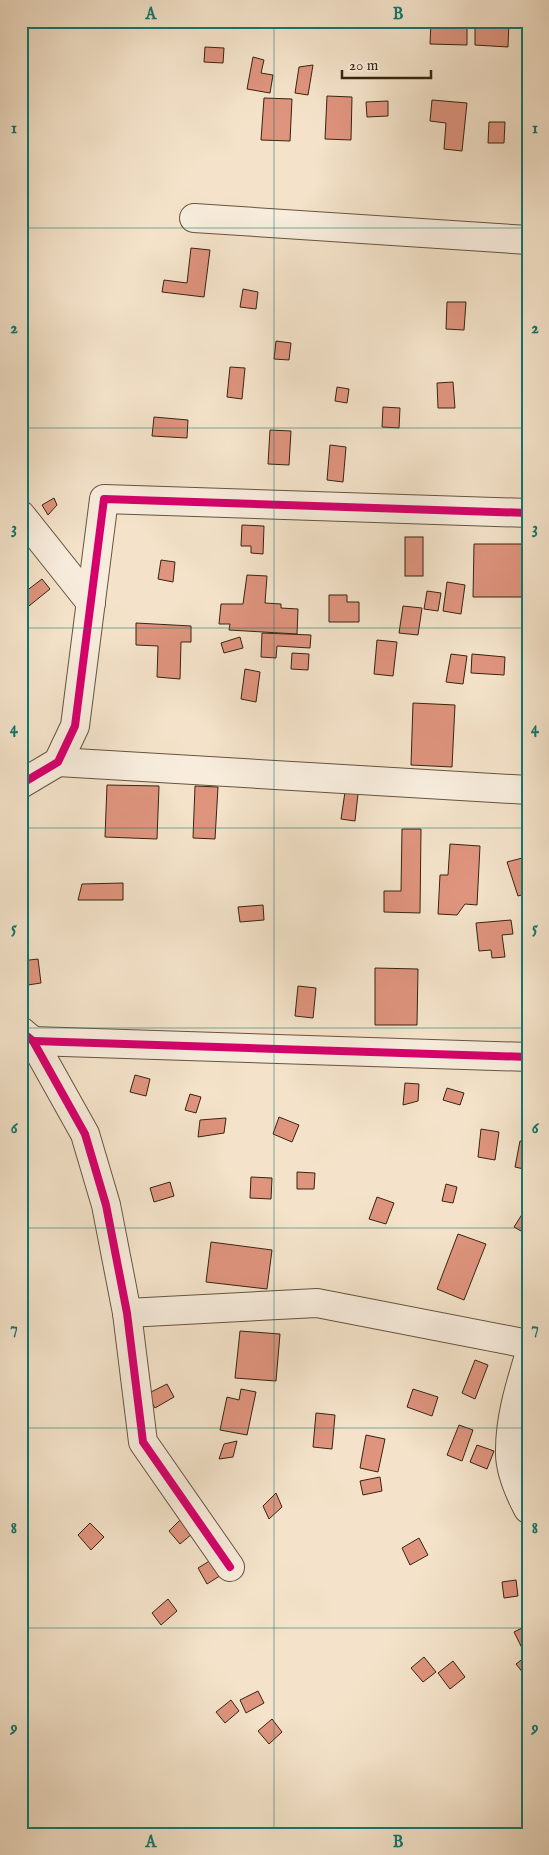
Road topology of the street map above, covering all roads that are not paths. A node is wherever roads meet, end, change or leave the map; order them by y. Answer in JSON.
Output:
{"nodes":[{"id":1,"x":194,"y":218,"type":"dead end"},
{"id":2,"x":528,"y":240,"type":"edge"},
{"id":3,"x":528,"y":513,"type":"edge"},
{"id":4,"x":21,"y":515,"type":"edge"},
{"id":5,"x":91,"y":603,"type":"junction"},
{"id":6,"x":58,"y":762,"type":"junction"},
{"id":7,"x":21,"y":784,"type":"edge"},
{"id":8,"x":528,"y":790,"type":"edge"},
{"id":9,"x":27,"y":1036,"type":"edge"},
{"id":10,"x":528,"y":1057,"type":"edge"},
{"id":11,"x":127,"y":1313,"type":"junction"},
{"id":12,"x":528,"y":1344,"type":"edge"},
{"id":13,"x":528,"y":1359,"type":"edge"},
{"id":14,"x":528,"y":1509,"type":"edge"},
{"id":15,"x":230,"y":1567,"type":"dead end"}],
"edges":[{"from":1,"to":2,"type":"street"},
{"from":3,"to":5,"type":"street"},
{"from":4,"to":5,"type":"street"},
{"from":5,"to":6,"type":"street"},
{"from":6,"to":7,"type":"street"},
{"from":6,"to":8,"type":"street"},
{"from":9,"to":10,"type":"street"},
{"from":9,"to":11,"type":"street"},
{"from":11,"to":12,"type":"street"},
{"from":11,"to":15,"type":"street"},
{"from":13,"to":14,"type":"street"}]}
